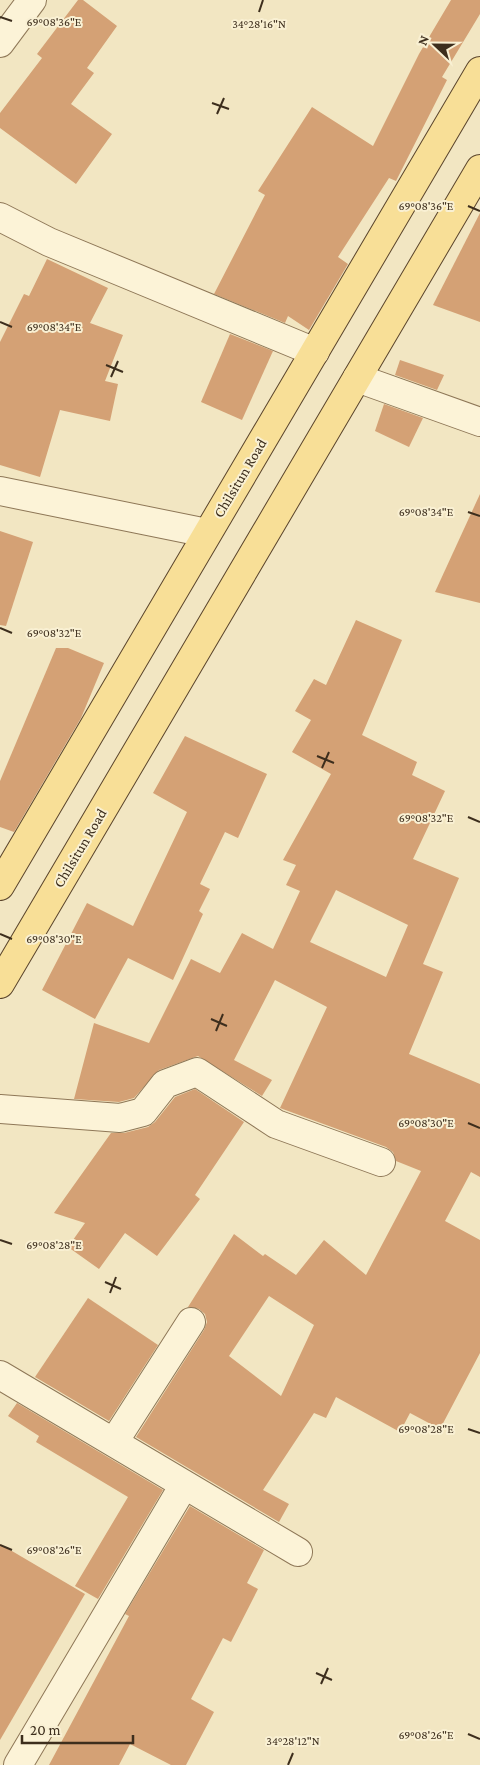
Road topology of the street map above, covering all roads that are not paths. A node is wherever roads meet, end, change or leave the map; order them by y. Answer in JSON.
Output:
{"nodes":[{"id":1,"x":32,"y":0,"type":"edge"},
{"id":2,"x":0,"y":43,"type":"edge"},
{"id":3,"x":480,"y":71,"type":"edge"},
{"id":4,"x":480,"y":169,"type":"edge"},
{"id":5,"x":0,"y":217,"type":"edge"},
{"id":6,"x":315,"y":352,"type":"junction"},
{"id":7,"x":357,"y":378,"type":"junction"},
{"id":8,"x":480,"y":422,"type":"edge"},
{"id":9,"x":0,"y":491,"type":"edge"},
{"id":10,"x":207,"y":533,"type":"junction"},
{"id":11,"x":0,"y":886,"type":"edge"},
{"id":12,"x":0,"y":984,"type":"edge"},
{"id":13,"x":0,"y":1109,"type":"edge"},
{"id":14,"x":381,"y":1162,"type":"dead end"},
{"id":15,"x":191,"y":1322,"type":"dead end"},
{"id":16,"x":0,"y":1375,"type":"edge"},
{"id":17,"x":114,"y":1442,"type":"junction"},
{"id":18,"x":184,"y":1485,"type":"junction"},
{"id":19,"x":298,"y":1552,"type":"dead end"},
{"id":20,"x":18,"y":1765,"type":"edge"}],
"edges":[{"from":1,"to":2,"type":"street"},
{"from":3,"to":6,"type":"main road","name":"Chilsitun Road"},
{"from":4,"to":7,"type":"main road","name":"Chilsitun Road"},
{"from":5,"to":6,"type":"street"},
{"from":6,"to":10,"type":"main road","name":"Chilsitun Road"},
{"from":7,"to":8,"type":"street"},
{"from":7,"to":12,"type":"main road","name":"Chilsitun Road"},
{"from":9,"to":10,"type":"street"},
{"from":10,"to":11,"type":"main road","name":"Chilsitun Road"},
{"from":13,"to":14,"type":"street"},
{"from":15,"to":17,"type":"street"},
{"from":16,"to":17,"type":"street"},
{"from":17,"to":18,"type":"street"},
{"from":18,"to":19,"type":"street"},
{"from":18,"to":20,"type":"street"}]}
